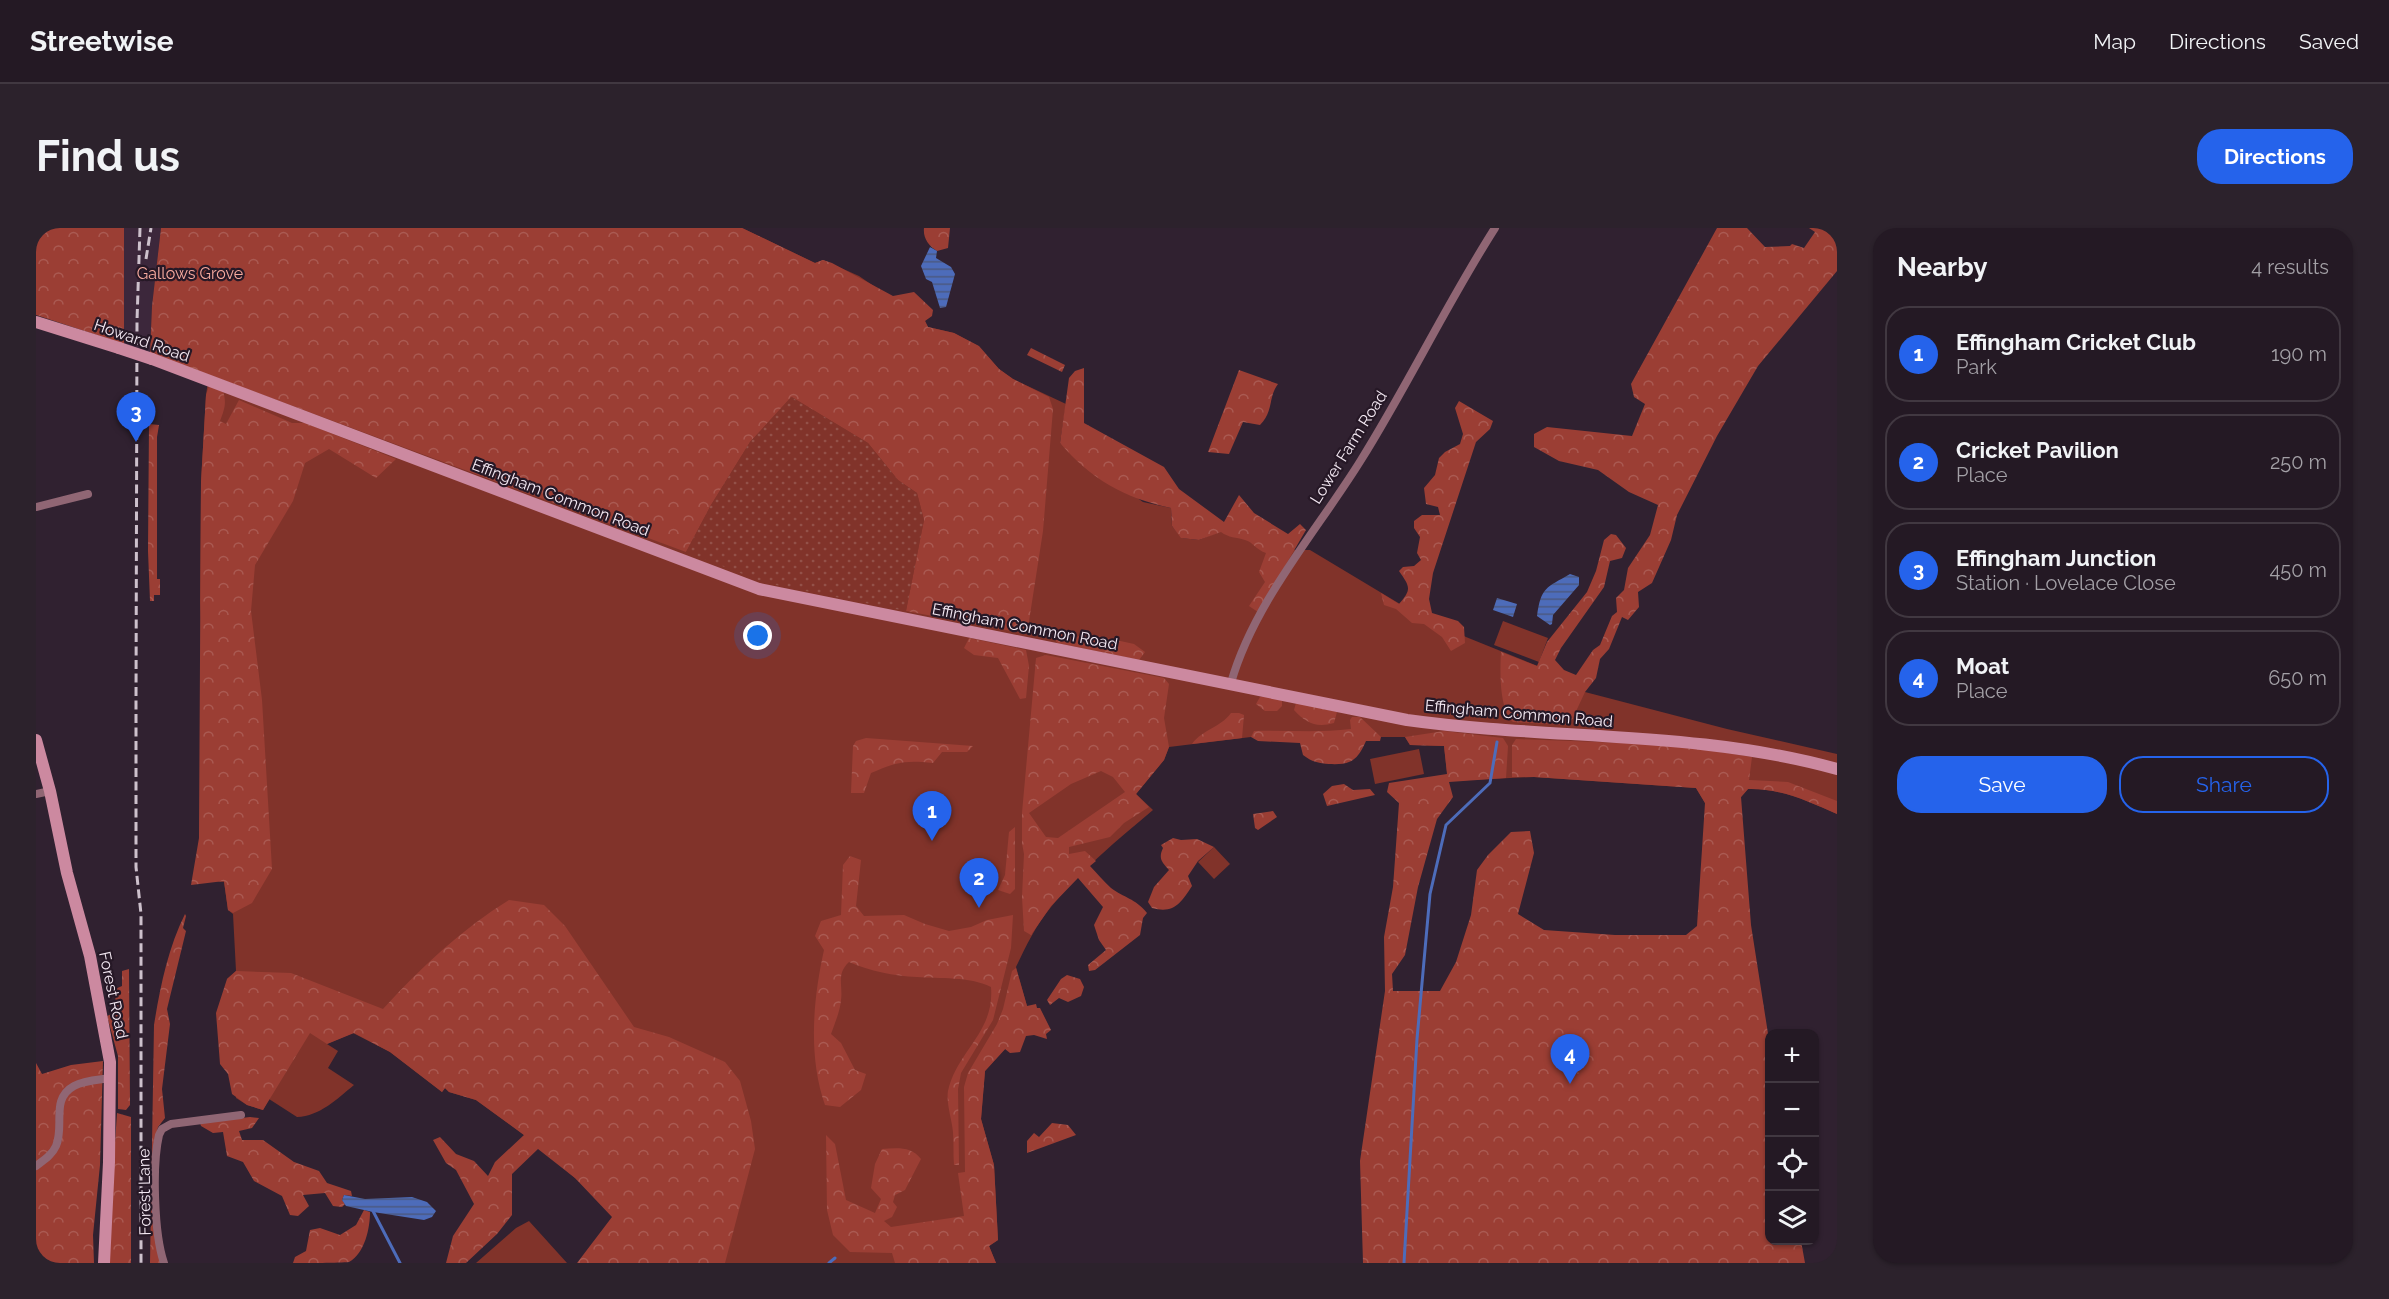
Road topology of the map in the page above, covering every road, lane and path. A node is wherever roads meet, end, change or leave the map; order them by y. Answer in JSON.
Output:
{"nodes":[{"id":1,"x":1495,"y":228,"type":"edge"},
{"id":2,"x":36,"y":322,"type":"edge"},
{"id":3,"x":236,"y":391,"type":"joint"},
{"id":4,"x":88,"y":494,"type":"dead end"},
{"id":5,"x":36,"y":507,"type":"edge"},
{"id":6,"x":1231,"y":683,"type":"junction"},
{"id":7,"x":36,"y":740,"type":"edge"},
{"id":8,"x":1837,"y":769,"type":"edge"},
{"id":9,"x":50,"y":791,"type":"junction"},
{"id":10,"x":36,"y":794,"type":"edge"},
{"id":11,"x":111,"y":1078,"type":"junction"},
{"id":12,"x":241,"y":1115,"type":"dead end"},
{"id":13,"x":36,"y":1166,"type":"edge"},
{"id":14,"x":104,"y":1263,"type":"edge"},
{"id":15,"x":164,"y":1263,"type":"edge"}],
"edges":[{"from":1,"to":6,"type":"street","name":"Lower Farm Road"},
{"from":2,"to":3,"type":"street","name":"Howard Road","bridge":true},
{"from":3,"to":6,"type":"street","name":"Effingham Common Road"},
{"from":4,"to":5,"type":"street"},
{"from":6,"to":8,"type":"street","name":"Effingham Common Road"},
{"from":7,"to":9,"type":"street","name":"Forest Road"},
{"from":9,"to":10,"type":"street"},
{"from":9,"to":11,"type":"street","name":"Forest Road"},
{"from":11,"to":13,"type":"street"},
{"from":11,"to":14,"type":"street","name":"Forest Road"},
{"from":12,"to":15,"type":"street","name":"Forest Lane"}]}
